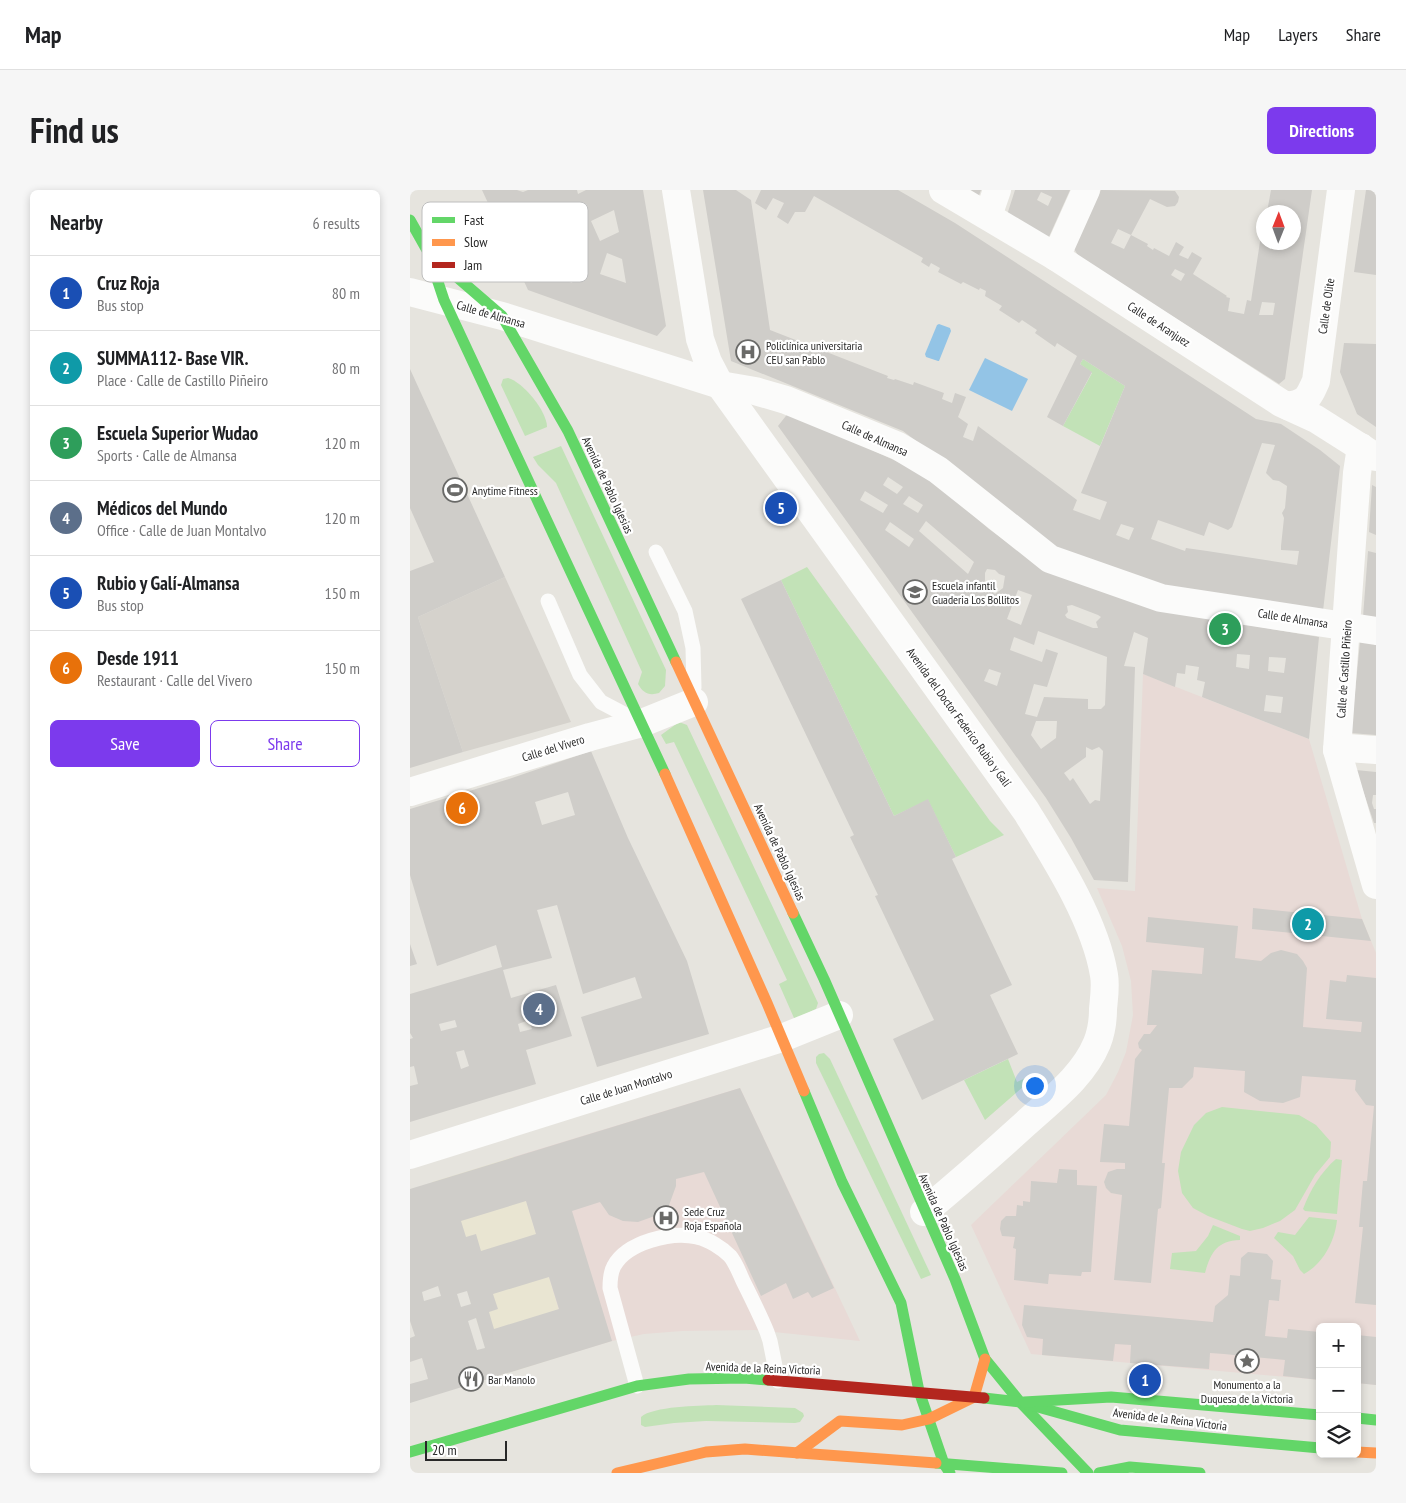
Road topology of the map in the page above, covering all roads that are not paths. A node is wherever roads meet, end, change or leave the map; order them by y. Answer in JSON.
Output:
{"nodes":[{"id":1,"x":676,"y":190,"type":"edge"},
{"id":2,"x":943,"y":190,"type":"edge"},
{"id":3,"x":997,"y":190,"type":"edge"},
{"id":4,"x":1086,"y":190,"type":"edge"},
{"id":5,"x":1342,"y":190,"type":"edge"},
{"id":6,"x":988,"y":216,"type":"junction"},
{"id":7,"x":410,"y":220,"type":"edge"},
{"id":8,"x":422,"y":241,"type":"edge"},
{"id":9,"x":1056,"y":256,"type":"junction"},
{"id":10,"x":438,"y":282,"type":"edge"},
{"id":11,"x":463,"y":282,"type":"edge"},
{"id":12,"x":410,"y":292,"type":"edge"},
{"id":13,"x":444,"y":300,"type":"junction"},
{"id":14,"x":502,"y":316,"type":"junction"},
{"id":15,"x":720,"y":385,"type":"junction"},
{"id":16,"x":1288,"y":406,"type":"junction"},
{"id":17,"x":1368,"y":452,"type":"edge"},
{"id":18,"x":656,"y":552,"type":"dead end"},
{"id":19,"x":548,"y":601,"type":"dead end"},
{"id":20,"x":1346,"y":626,"type":"junction"},
{"id":21,"x":1376,"y":631,"type":"edge"},
{"id":22,"x":694,"y":702,"type":"junction"},
{"id":23,"x":642,"y":723,"type":"junction"},
{"id":24,"x":1337,"y":750,"type":"junction"},
{"id":25,"x":1376,"y":750,"type":"edge"},
{"id":26,"x":410,"y":792,"type":"edge"},
{"id":27,"x":1376,"y":885,"type":"edge"},
{"id":28,"x":839,"y":1015,"type":"junction"},
{"id":29,"x":782,"y":1038,"type":"junction"},
{"id":30,"x":410,"y":1155,"type":"edge"},
{"id":31,"x":924,"y":1212,"type":"junction"},
{"id":32,"x":985,"y":1359,"type":"junction"},
{"id":33,"x":778,"y":1381,"type":"junction"},
{"id":34,"x":637,"y":1386,"type":"junction"},
{"id":35,"x":919,"y":1391,"type":"junction"},
{"id":36,"x":974,"y":1397,"type":"junction"},
{"id":37,"x":1020,"y":1402,"type":"junction"},
{"id":38,"x":1316,"y":1415,"type":"edge"},
{"id":39,"x":1361,"y":1418,"type":"edge"},
{"id":40,"x":929,"y":1420,"type":"junction"},
{"id":41,"x":1376,"y":1420,"type":"edge"},
{"id":42,"x":1316,"y":1448,"type":"edge"},
{"id":43,"x":410,"y":1452,"type":"edge"},
{"id":44,"x":1361,"y":1452,"type":"edge"},
{"id":45,"x":797,"y":1453,"type":"junction"},
{"id":46,"x":1376,"y":1454,"type":"edge"},
{"id":47,"x":947,"y":1468,"type":"edge"},
{"id":48,"x":617,"y":1473,"type":"edge"},
{"id":49,"x":1062,"y":1473,"type":"edge"},
{"id":50,"x":1088,"y":1473,"type":"edge"},
{"id":51,"x":1099,"y":1473,"type":"edge"},
{"id":52,"x":1200,"y":1473,"type":"edge"}],
"edges":[{"from":1,"to":15,"type":"street","name":"Avenida del Doctor Federico Rubio y Galí"},
{"from":2,"to":6,"type":"street","name":"Calle de Aranjuez"},
{"from":3,"to":6,"type":"street"},
{"from":4,"to":9,"type":"street"},
{"from":5,"to":16,"type":"street","name":"Calle de Olite"},
{"from":6,"to":9,"type":"street","name":"Calle de Aranjuez"},
{"from":7,"to":8,"type":"street","name":"Avenida de Pablo Iglesias"},
{"from":9,"to":16,"type":"street","name":"Calle de Aranjuez"},
{"from":10,"to":13,"type":"street","name":"Avenida de Pablo Iglesias"},
{"from":11,"to":14,"type":"street","name":"Avenida de Pablo Iglesias"},
{"from":12,"to":13,"type":"street","name":"Calle de Almansa"},
{"from":13,"to":14,"type":"street","name":"Calle de Almansa"},
{"from":13,"to":23,"type":"street","name":"Avenida de Pablo Iglesias"},
{"from":14,"to":15,"type":"street","name":"Calle de Almansa"},
{"from":14,"to":22,"type":"street","name":"Avenida de Pablo Iglesias"},
{"from":15,"to":20,"type":"street","name":"Calle de Almansa"},
{"from":15,"to":31,"type":"street","name":"Avenida del Doctor Federico Rubio y Galí"},
{"from":16,"to":17,"type":"street","name":"Calle de Aranjuez"},
{"from":17,"to":20,"type":"street","name":"Calle de Castillo Piñeiro"},
{"from":18,"to":22,"type":"lane"},
{"from":19,"to":23,"type":"lane"},
{"from":20,"to":21,"type":"street","name":"Calle de Almansa"},
{"from":20,"to":24,"type":"street","name":"Calle de Castillo Piñeiro"},
{"from":22,"to":23,"type":"street","name":"Calle del Vivero"},
{"from":22,"to":28,"type":"street","name":"Avenida de Pablo Iglesias"},
{"from":23,"to":26,"type":"street","name":"Calle del Vivero"},
{"from":23,"to":29,"type":"street","name":"Avenida de Pablo Iglesias"},
{"from":24,"to":25,"type":"street"},
{"from":24,"to":27,"type":"street","name":"Calle de Castillo Piñeiro"},
{"from":28,"to":29,"type":"street","name":"Calle de Juan Montalvo"},
{"from":28,"to":31,"type":"street","name":"Avenida de Pablo Iglesias"},
{"from":29,"to":30,"type":"street","name":"Calle de Juan Montalvo"},
{"from":29,"to":35,"type":"street","name":"Avenida de Pablo Iglesias"},
{"from":31,"to":32,"type":"street","name":"Avenida de Pablo Iglesias"},
{"from":32,"to":36,"type":"street"},
{"from":32,"to":37,"type":"street","name":"Avenida de Pablo Iglesias"},
{"from":33,"to":34,"type":"street","name":"Avenida de la Reina Victoria"},
{"from":33,"to":34,"type":"lane"},
{"from":33,"to":35,"type":"street","name":"Avenida de la Reina Victoria"},
{"from":34,"to":43,"type":"street","name":"Avenida de la Reina Victoria"},
{"from":35,"to":36,"type":"street","name":"Avenida de la Reina Victoria"},
{"from":35,"to":40,"type":"street","name":"Avenida de Pablo Iglesias"},
{"from":36,"to":37,"type":"street","name":"Avenida de la Reina Victoria"},
{"from":36,"to":40,"type":"street"},
{"from":37,"to":38,"type":"street","name":"Avenida de la Reina Victoria"},
{"from":37,"to":42,"type":"street","name":"Avenida de la Reina Victoria"},
{"from":37,"to":50,"type":"street","name":"Avenida de Pablo Iglesias"},
{"from":39,"to":41,"type":"street"},
{"from":40,"to":45,"type":"street"},
{"from":40,"to":47,"type":"street","name":"Avenida de Pablo Iglesias"},
{"from":44,"to":46,"type":"street"},
{"from":45,"to":47,"type":"street"},
{"from":45,"to":48,"type":"street"},
{"from":47,"to":49,"type":"street"},
{"from":51,"to":52,"type":"street"}]}
